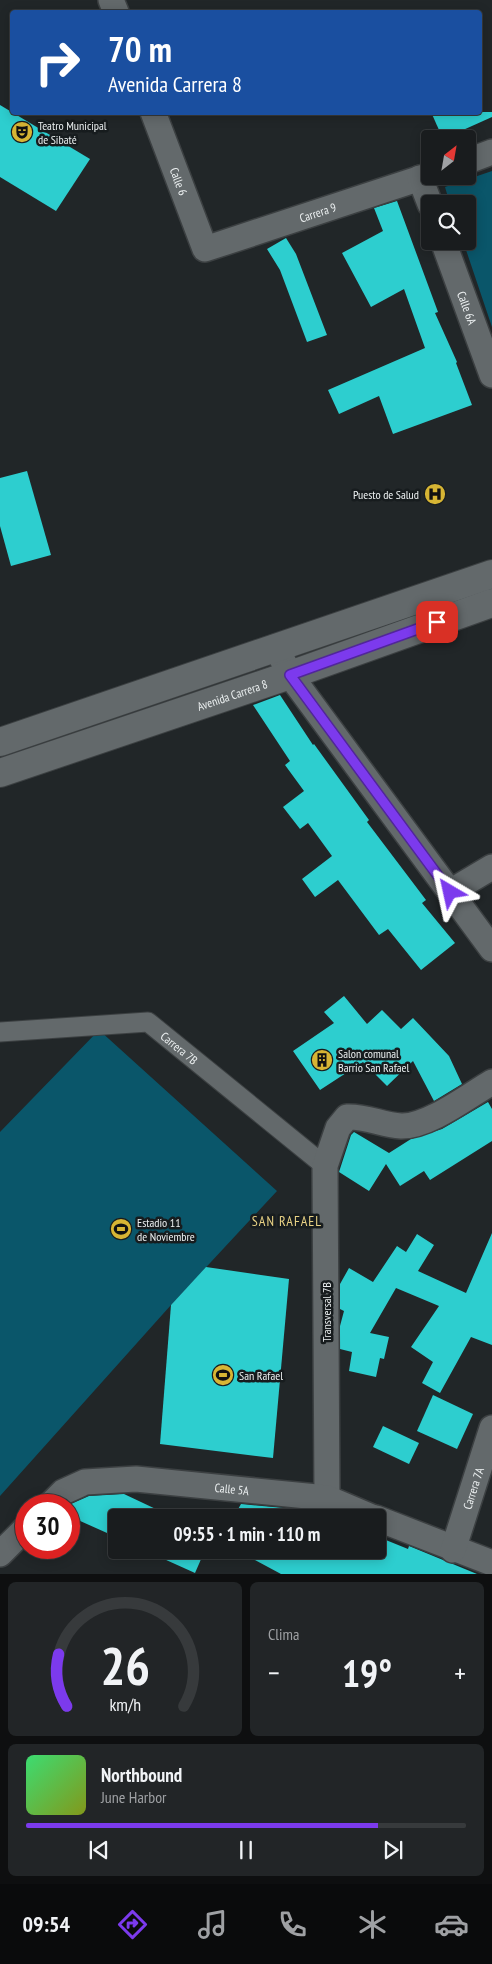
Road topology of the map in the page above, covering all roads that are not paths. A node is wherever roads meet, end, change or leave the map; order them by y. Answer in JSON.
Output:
{"nodes":[{"id":1,"x":154,"y":115,"type":"edge"},
{"id":2,"x":492,"y":152,"type":"edge"},
{"id":3,"x":476,"y":158,"type":"edge"},
{"id":4,"x":421,"y":177,"type":"edge"},
{"id":5,"x":205,"y":248,"type":"joint"},
{"id":6,"x":446,"y":250,"type":"edge"},
{"id":7,"x":492,"y":375,"type":"edge"},
{"id":8,"x":492,"y":574,"type":"edge"},
{"id":9,"x":492,"y":603,"type":"edge"},
{"id":10,"x":276,"y":647,"type":"junction"},
{"id":11,"x":290,"y":675,"type":"junction"},
{"id":12,"x":0,"y":742,"type":"edge"},
{"id":13,"x":0,"y":773,"type":"edge"},
{"id":14,"x":492,"y":867,"type":"edge"},
{"id":15,"x":450,"y":892,"type":"junction"},
{"id":16,"x":492,"y":949,"type":"edge"},
{"id":17,"x":0,"y":1032,"type":"edge"},
{"id":18,"x":492,"y":1082,"type":"edge"},
{"id":19,"x":325,"y":1166,"type":"junction"},
{"id":20,"x":492,"y":1428,"type":"edge"},
{"id":21,"x":61,"y":1494,"type":"edge"},
{"id":22,"x":327,"y":1498,"type":"junction"},
{"id":23,"x":353,"y":1509,"type":"edge"},
{"id":24,"x":386,"y":1523,"type":"edge"},
{"id":25,"x":15,"y":1539,"type":"edge"},
{"id":26,"x":453,"y":1550,"type":"junction"},
{"id":27,"x":0,"y":1554,"type":"edge"},
{"id":28,"x":492,"y":1563,"type":"edge"}],
"edges":[{"from":1,"to":5,"type":"street","name":"Calle 6"},
{"from":2,"to":3,"type":"street"},
{"from":4,"to":5,"type":"street","name":"Carrera 9"},
{"from":6,"to":7,"type":"street","name":"Calle 6A"},
{"from":8,"to":10,"type":"street"},
{"from":9,"to":11,"type":"street","name":"Avenida Carrera 8"},
{"from":10,"to":11,"type":"street"},
{"from":10,"to":12,"type":"street"},
{"from":11,"to":13,"type":"street","name":"Avenida Carrera 8"},
{"from":11,"to":15,"type":"street"},
{"from":14,"to":15,"type":"street"},
{"from":15,"to":16,"type":"street"},
{"from":17,"to":19,"type":"street","name":"Carrera 7B"},
{"from":18,"to":19,"type":"street","name":"Transversal 7B"},
{"from":19,"to":22,"type":"street","name":"Transversal 7B"},
{"from":20,"to":26,"type":"street","name":"Carrera 7A"},
{"from":21,"to":22,"type":"street","name":"Calle 5A"},
{"from":22,"to":23,"type":"street","name":"Calle 5A"},
{"from":24,"to":26,"type":"street","name":"Calle 5A"},
{"from":25,"to":27,"type":"street"},
{"from":26,"to":28,"type":"street","name":"Calle 5A"}]}
